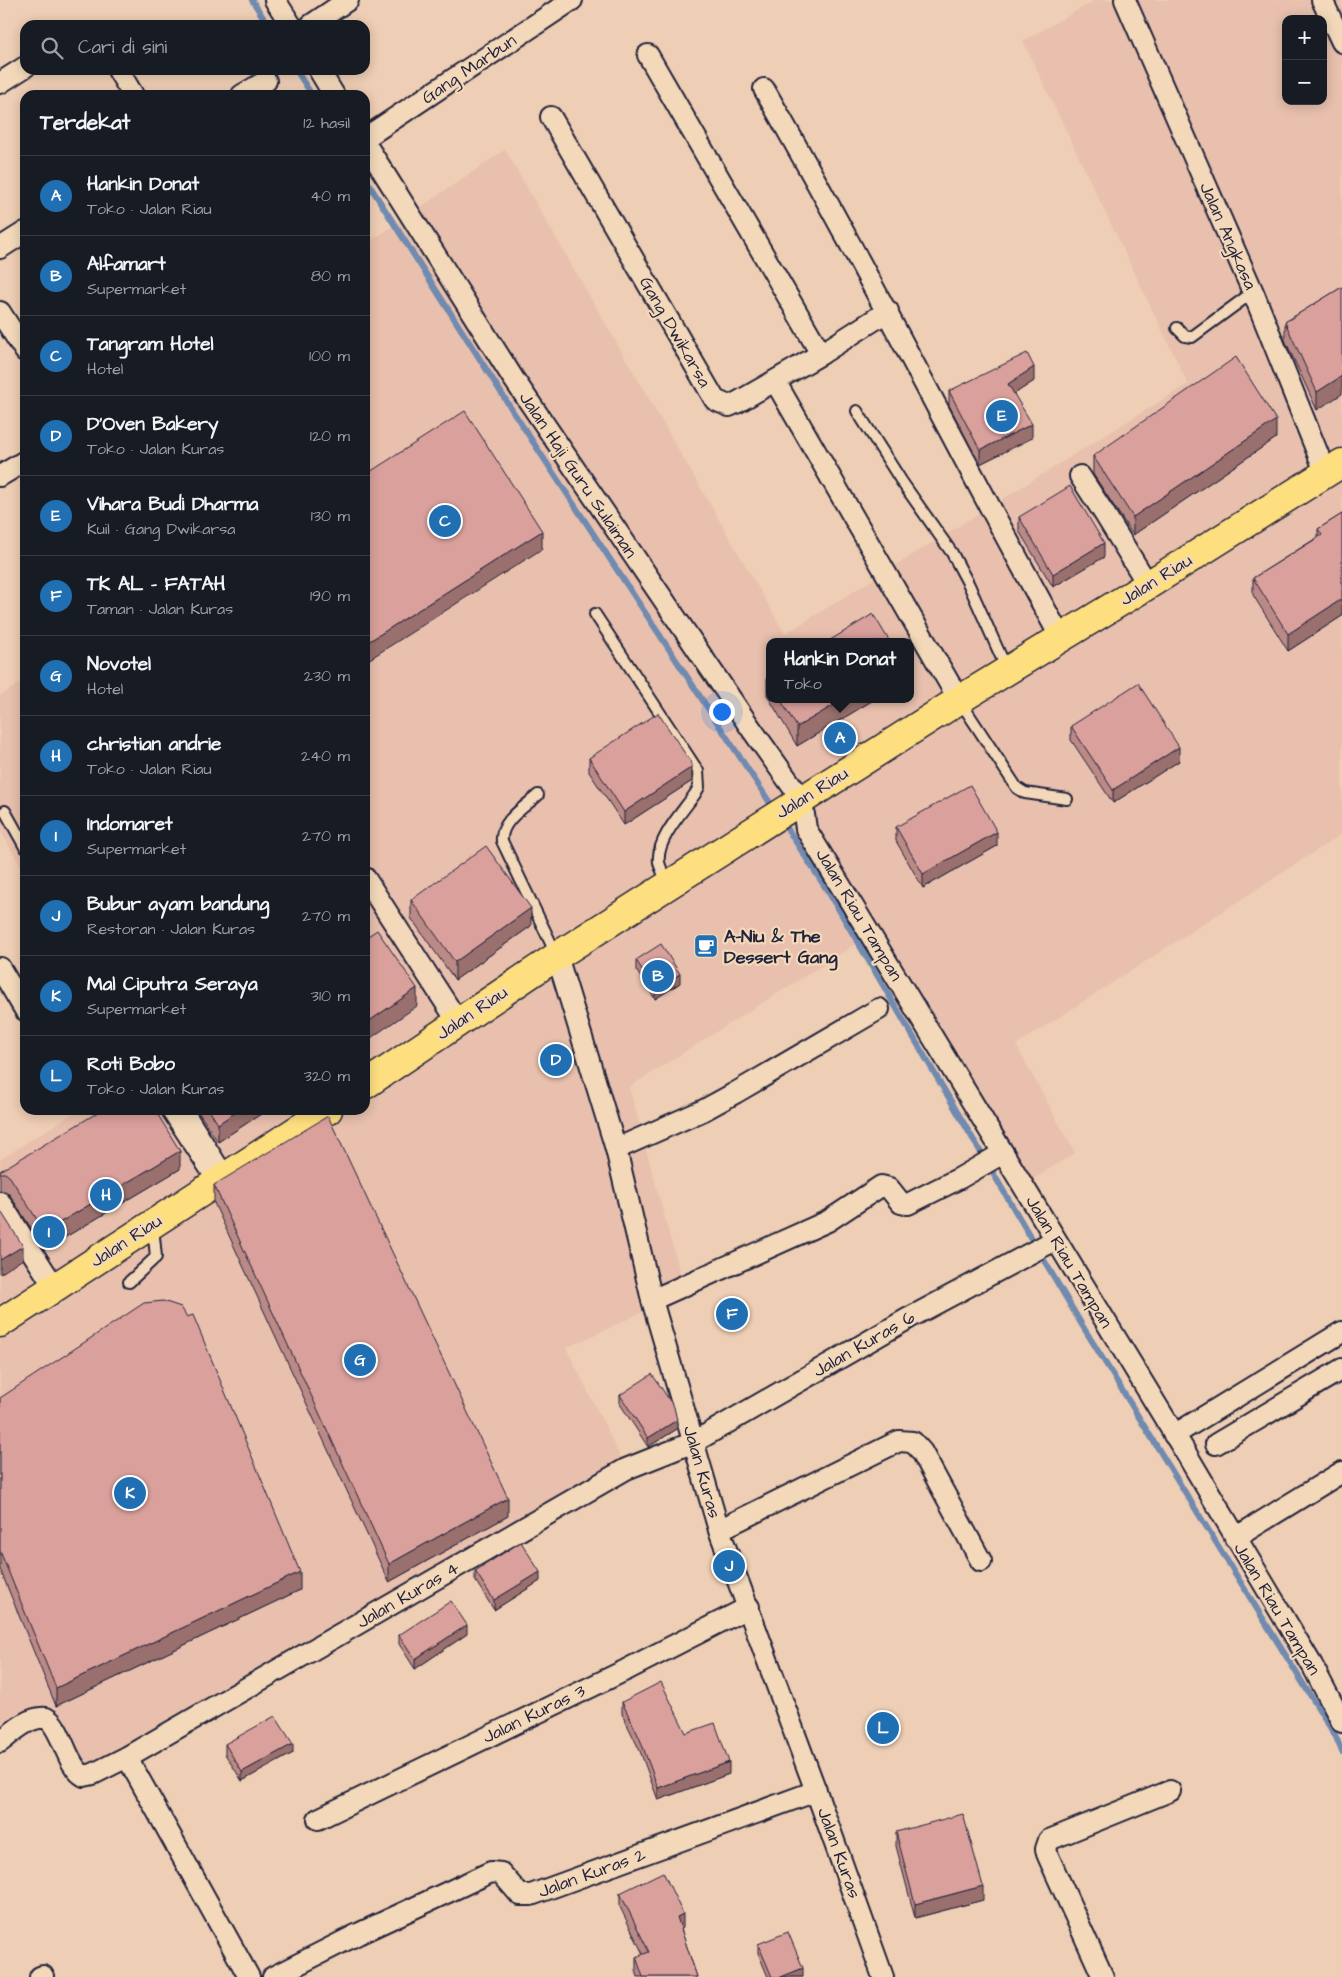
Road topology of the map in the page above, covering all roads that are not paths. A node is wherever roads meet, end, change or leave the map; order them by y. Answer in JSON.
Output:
{"nodes":[{"id":1,"x":275,"y":0,"type":"edge"},
{"id":2,"x":348,"y":0,"type":"edge"},
{"id":3,"x":572,"y":0,"type":"edge"},
{"id":4,"x":1125,"y":0,"type":"edge"},
{"id":5,"x":1322,"y":0,"type":"edge"},
{"id":6,"x":288,"y":20,"type":"edge"},
{"id":7,"x":318,"y":20,"type":"edge"},
{"id":8,"x":1342,"y":42,"type":"edge"},
{"id":9,"x":648,"y":54,"type":"dead end"},
{"id":10,"x":20,"y":69,"type":"edge"},
{"id":11,"x":121,"y":75,"type":"edge"},
{"id":12,"x":322,"y":75,"type":"edge"},
{"id":13,"x":266,"y":81,"type":"dead end"},
{"id":14,"x":0,"y":83,"type":"edge"},
{"id":15,"x":764,"y":89,"type":"dead end"},
{"id":16,"x":130,"y":90,"type":"edge"},
{"id":17,"x":251,"y":90,"type":"edge"},
{"id":18,"x":331,"y":90,"type":"edge"},
{"id":19,"x":551,"y":117,"type":"dead end"},
{"id":20,"x":370,"y":135,"type":"edge"},
{"id":21,"x":370,"y":151,"type":"edge"},
{"id":22,"x":20,"y":235,"type":"edge"},
{"id":23,"x":0,"y":248,"type":"edge"},
{"id":24,"x":1253,"y":292,"type":"junction"},
{"id":25,"x":888,"y":311,"type":"junction"},
{"id":26,"x":0,"y":312,"type":"edge"},
{"id":27,"x":1177,"y":328,"type":"dead end"},
{"id":28,"x":20,"y":343,"type":"edge"},
{"id":29,"x":822,"y":354,"type":"junction"},
{"id":30,"x":775,"y":381,"type":"junction"},
{"id":31,"x":857,"y":411,"type":"dead end"},
{"id":32,"x":20,"y":464,"type":"edge"},
{"id":33,"x":1334,"y":468,"type":"edge"},
{"id":34,"x":0,"y":476,"type":"edge"},
{"id":35,"x":1080,"y":476,"type":"dead end"},
{"id":36,"x":1148,"y":586,"type":"junction"},
{"id":37,"x":595,"y":614,"type":"dead end"},
{"id":38,"x":1061,"y":638,"type":"junction"},
{"id":39,"x":1007,"y":670,"type":"junction"},
{"id":40,"x":959,"y":700,"type":"junction"},
{"id":41,"x":538,"y":796,"type":"dead end"},
{"id":42,"x":1067,"y":799,"type":"dead end"},
{"id":43,"x":798,"y":802,"type":"junction"},
{"id":44,"x":5,"y":810,"type":"dead end"},
{"id":45,"x":20,"y":838,"type":"edge"},
{"id":46,"x":669,"y":885,"type":"junction"},
{"id":47,"x":370,"y":886,"type":"edge"},
{"id":48,"x":557,"y":956,"type":"junction"},
{"id":49,"x":0,"y":968,"type":"edge"},
{"id":50,"x":20,"y":1002,"type":"edge"},
{"id":51,"x":879,"y":1009,"type":"dead end"},
{"id":52,"x":458,"y":1022,"type":"junction"},
{"id":53,"x":370,"y":1082,"type":"edge"},
{"id":54,"x":189,"y":1115,"type":"edge"},
{"id":55,"x":320,"y":1115,"type":"edge"},
{"id":56,"x":616,"y":1149,"type":"junction"},
{"id":57,"x":1003,"y":1153,"type":"junction"},
{"id":58,"x":223,"y":1178,"type":"junction"},
{"id":59,"x":0,"y":1202,"type":"edge"},
{"id":60,"x":153,"y":1224,"type":"junction"},
{"id":61,"x":1055,"y":1240,"type":"junction"},
{"id":62,"x":130,"y":1282,"type":"dead end"},
{"id":63,"x":55,"y":1288,"type":"junction"},
{"id":64,"x":652,"y":1300,"type":"junction"},
{"id":65,"x":0,"y":1323,"type":"edge"},
{"id":66,"x":1342,"y":1332,"type":"edge"},
{"id":67,"x":1342,"y":1369,"type":"edge"},
{"id":68,"x":1174,"y":1435,"type":"junction"},
{"id":69,"x":694,"y":1442,"type":"junction"},
{"id":70,"x":1216,"y":1444,"type":"dead end"},
{"id":71,"x":1342,"y":1472,"type":"edge"},
{"id":72,"x":719,"y":1530,"type":"junction"},
{"id":73,"x":1235,"y":1538,"type":"junction"},
{"id":74,"x":981,"y":1561,"type":"dead end"},
{"id":75,"x":749,"y":1608,"type":"junction"},
{"id":76,"x":1342,"y":1722,"type":"edge"},
{"id":77,"x":0,"y":1742,"type":"edge"},
{"id":78,"x":126,"y":1757,"type":"junction"},
{"id":79,"x":816,"y":1791,"type":"junction"},
{"id":80,"x":1170,"y":1791,"type":"dead end"},
{"id":81,"x":318,"y":1819,"type":"dead end"},
{"id":82,"x":249,"y":1977,"type":"edge"},
{"id":83,"x":273,"y":1977,"type":"edge"},
{"id":84,"x":883,"y":1977,"type":"edge"},
{"id":85,"x":1102,"y":1977,"type":"edge"}],
"edges":[{"from":1,"to":6,"type":"street"},
{"from":2,"to":7,"type":"street"},
{"from":3,"to":20,"type":"street","name":"Gang Marbun"},
{"from":4,"to":24,"type":"street","name":"Jalan Angkasa"},
{"from":5,"to":8,"type":"street"},
{"from":9,"to":29,"type":"street"},
{"from":10,"to":14,"type":"street"},
{"from":11,"to":16,"type":"street"},
{"from":12,"to":18,"type":"street"},
{"from":13,"to":17,"type":"street"},
{"from":15,"to":25,"type":"street"},
{"from":19,"to":30,"type":"street","name":"Gang Dwikarsa"},
{"from":21,"to":43,"type":"street","name":"Jalan Haji Guru Sulaiman"},
{"from":22,"to":23,"type":"street"},
{"from":24,"to":27,"type":"lane"},
{"from":24,"to":33,"type":"street","name":"Jalan Angkasa"},
{"from":25,"to":29,"type":"street","name":"Gang Dwikarsa"},
{"from":25,"to":38,"type":"street"},
{"from":26,"to":28,"type":"street"},
{"from":29,"to":30,"type":"street","name":"Gang Dwikarsa"},
{"from":30,"to":40,"type":"street"},
{"from":31,"to":39,"type":"lane"},
{"from":32,"to":34,"type":"street"},
{"from":33,"to":36,"type":"main road","name":"Jalan Riau"},
{"from":35,"to":36,"type":"street"},
{"from":36,"to":38,"type":"main road","name":"Jalan Riau"},
{"from":37,"to":46,"type":"lane"},
{"from":38,"to":39,"type":"main road","name":"Jalan Riau"},
{"from":39,"to":40,"type":"main road","name":"Jalan Riau"},
{"from":40,"to":42,"type":"lane"},
{"from":40,"to":43,"type":"main road","name":"Jalan Riau"},
{"from":41,"to":48,"type":"lane"},
{"from":43,"to":46,"type":"main road","name":"Jalan Riau"},
{"from":43,"to":57,"type":"street","name":"Jalan Riau Tampan"},
{"from":44,"to":45,"type":"lane"},
{"from":46,"to":48,"type":"main road","name":"Jalan Riau"},
{"from":47,"to":52,"type":"street"},
{"from":48,"to":52,"type":"main road","name":"Jalan Riau"},
{"from":48,"to":56,"type":"street","name":"Jalan Kuras"},
{"from":49,"to":50,"type":"street"},
{"from":51,"to":56,"type":"street"},
{"from":52,"to":53,"type":"main road","name":"Jalan Riau"},
{"from":54,"to":58,"type":"street"},
{"from":55,"to":58,"type":"main road","name":"Jalan Riau"},
{"from":56,"to":64,"type":"street","name":"Jalan Kuras"},
{"from":57,"to":61,"type":"street","name":"Jalan Riau Tampan"},
{"from":57,"to":64,"type":"street"},
{"from":58,"to":60,"type":"main road","name":"Jalan Riau"},
{"from":59,"to":63,"type":"street"},
{"from":60,"to":62,"type":"lane"},
{"from":60,"to":63,"type":"main road","name":"Jalan Riau"},
{"from":61,"to":68,"type":"street","name":"Jalan Riau Tampan"},
{"from":61,"to":69,"type":"street","name":"Jalan Kuras 6"},
{"from":63,"to":65,"type":"main road","name":"Jalan Riau"},
{"from":64,"to":69,"type":"street","name":"Jalan Kuras"},
{"from":66,"to":68,"type":"street"},
{"from":67,"to":70,"type":"street"},
{"from":68,"to":73,"type":"street","name":"Jalan Riau Tampan"},
{"from":69,"to":72,"type":"street","name":"Jalan Kuras"},
{"from":69,"to":78,"type":"street","name":"Jalan Kuras 4"},
{"from":71,"to":73,"type":"street"},
{"from":72,"to":74,"type":"street"},
{"from":72,"to":75,"type":"street","name":"Jalan Kuras"},
{"from":73,"to":76,"type":"street","name":"Jalan Riau Tampan"},
{"from":75,"to":79,"type":"street","name":"Jalan Kuras"},
{"from":75,"to":81,"type":"street","name":"Jalan Kuras 3"},
{"from":77,"to":78,"type":"street","name":"Jalan Kuras 4"},
{"from":78,"to":82,"type":"street"},
{"from":79,"to":83,"type":"street","name":"Jalan Kuras 2"},
{"from":79,"to":84,"type":"street","name":"Jalan Kuras"},
{"from":80,"to":85,"type":"street"}]}
